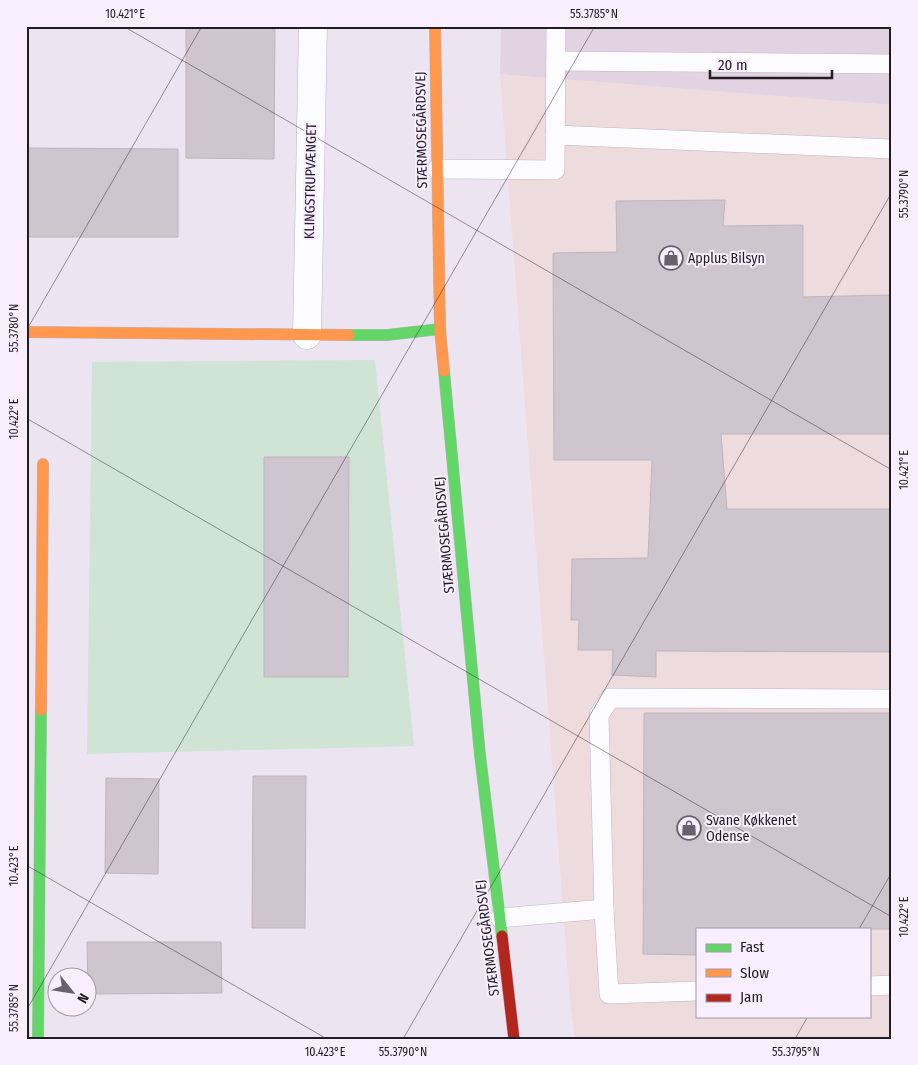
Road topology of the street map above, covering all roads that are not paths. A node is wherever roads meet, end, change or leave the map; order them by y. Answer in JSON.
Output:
{"nodes":[{"id":1,"x":313,"y":26,"type":"edge"},
{"id":2,"x":435,"y":26,"type":"edge"},
{"id":3,"x":556,"y":26,"type":"edge"},
{"id":4,"x":556,"y":60,"type":"junction"},
{"id":5,"x":892,"y":64,"type":"edge"},
{"id":6,"x":555,"y":135,"type":"junction"},
{"id":7,"x":892,"y":149,"type":"edge"},
{"id":8,"x":437,"y":169,"type":"junction"},
{"id":9,"x":440,"y":329,"type":"junction"},
{"id":10,"x":26,"y":332,"type":"edge"},
{"id":11,"x":307,"y":335,"type":"junction"},
{"id":12,"x":43,"y":464,"type":"dead end"},
{"id":13,"x":892,"y":699,"type":"edge"},
{"id":14,"x":604,"y":909,"type":"junction"},
{"id":15,"x":500,"y":918,"type":"junction"},
{"id":16,"x":892,"y":985,"type":"edge"},
{"id":17,"x":870,"y":986,"type":"edge"},
{"id":18,"x":696,"y":991,"type":"edge"},
{"id":19,"x":38,"y":1039,"type":"edge"},
{"id":20,"x":514,"y":1039,"type":"edge"}],
"edges":[{"from":1,"to":11,"type":"street","name":"KLINGSTRUPVÆNGET"},
{"from":2,"to":8,"type":"street","name":"STÆRMOSEGÅRDSVEJ"},
{"from":3,"to":4,"type":"lane"},
{"from":4,"to":5,"type":"lane"},
{"from":4,"to":6,"type":"lane"},
{"from":6,"to":7,"type":"lane"},
{"from":6,"to":8,"type":"lane"},
{"from":8,"to":9,"type":"street","name":"STÆRMOSEGÅRDSVEJ"},
{"from":9,"to":11,"type":"street"},
{"from":9,"to":15,"type":"street","name":"STÆRMOSEGÅRDSVEJ"},
{"from":10,"to":11,"type":"street"},
{"from":12,"to":19,"type":"street"},
{"from":13,"to":14,"type":"lane"},
{"from":14,"to":15,"type":"lane"},
{"from":14,"to":18,"type":"lane"},
{"from":15,"to":20,"type":"street","name":"STÆRMOSEGÅRDSVEJ"},
{"from":16,"to":17,"type":"lane"}]}
